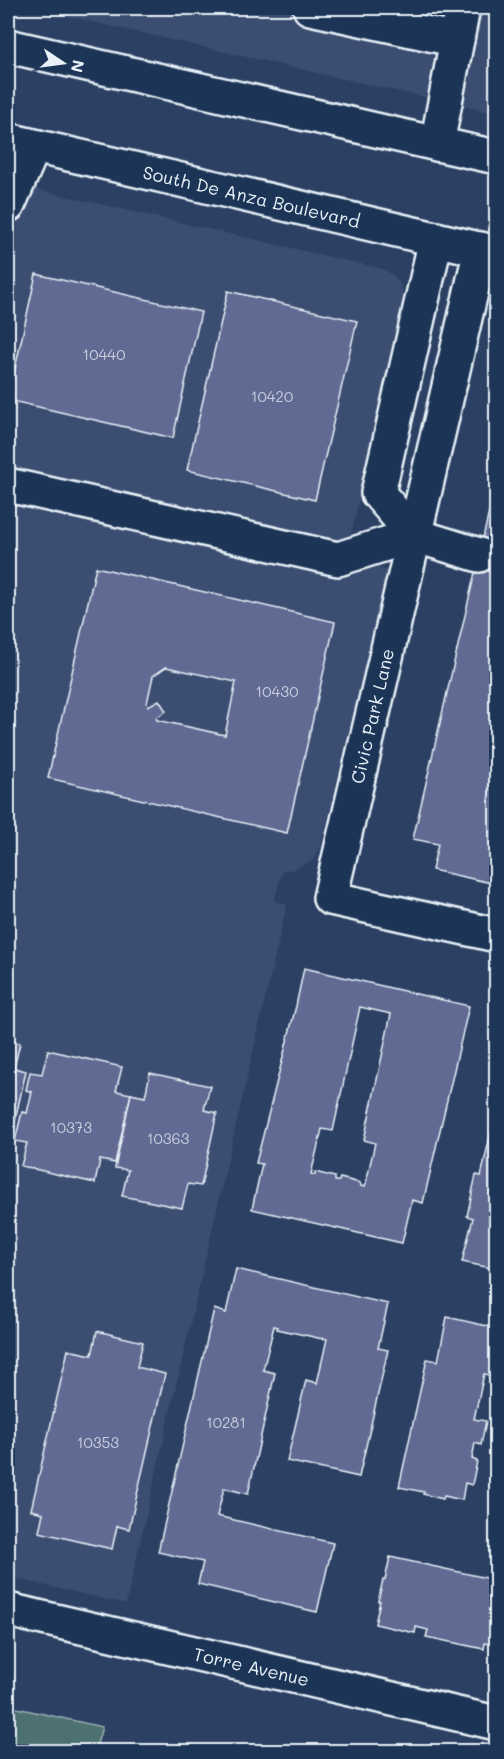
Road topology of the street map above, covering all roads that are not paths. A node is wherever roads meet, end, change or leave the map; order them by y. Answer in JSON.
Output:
{"nodes":[{"id":1,"x":310,"y":8,"type":"edge"},
{"id":2,"x":463,"y":8,"type":"edge"},
{"id":3,"x":457,"y":40,"type":"junction"},
{"id":4,"x":8,"y":46,"type":"edge"},
{"id":5,"x":21,"y":143,"type":"edge"},
{"id":6,"x":437,"y":144,"type":"junction"},
{"id":7,"x":496,"y":157,"type":"edge"},
{"id":8,"x":8,"y":205,"type":"edge"},
{"id":9,"x":436,"y":239,"type":"junction"},
{"id":10,"x":489,"y":251,"type":"edge"},
{"id":11,"x":8,"y":485,"type":"edge"},
{"id":12,"x":414,"y":535,"type":"junction"},
{"id":13,"x":479,"y":555,"type":"dead end"},
{"id":14,"x":496,"y":935,"type":"edge"},
{"id":15,"x":8,"y":1610,"type":"edge"},
{"id":16,"x":496,"y":1723,"type":"edge"}],
"edges":[{"from":1,"to":3,"type":"main road"},
{"from":2,"to":3,"type":"main road"},
{"from":3,"to":6,"type":"main road"},
{"from":4,"to":6,"type":"main road"},
{"from":5,"to":8,"type":"main road"},
{"from":5,"to":9,"type":"main road","name":"South De Anza Boulevard"},
{"from":6,"to":7,"type":"main road"},
{"from":9,"to":10,"type":"main road","name":"South De Anza Boulevard"},
{"from":9,"to":12,"type":"main road"},
{"from":10,"to":12,"type":"main road","name":"Civic Park Lane"},
{"from":11,"to":12,"type":"main road"},
{"from":12,"to":13,"type":"main road"},
{"from":12,"to":14,"type":"main road","name":"Civic Park Lane"},
{"from":15,"to":16,"type":"main road","name":"Torre Avenue"}]}
